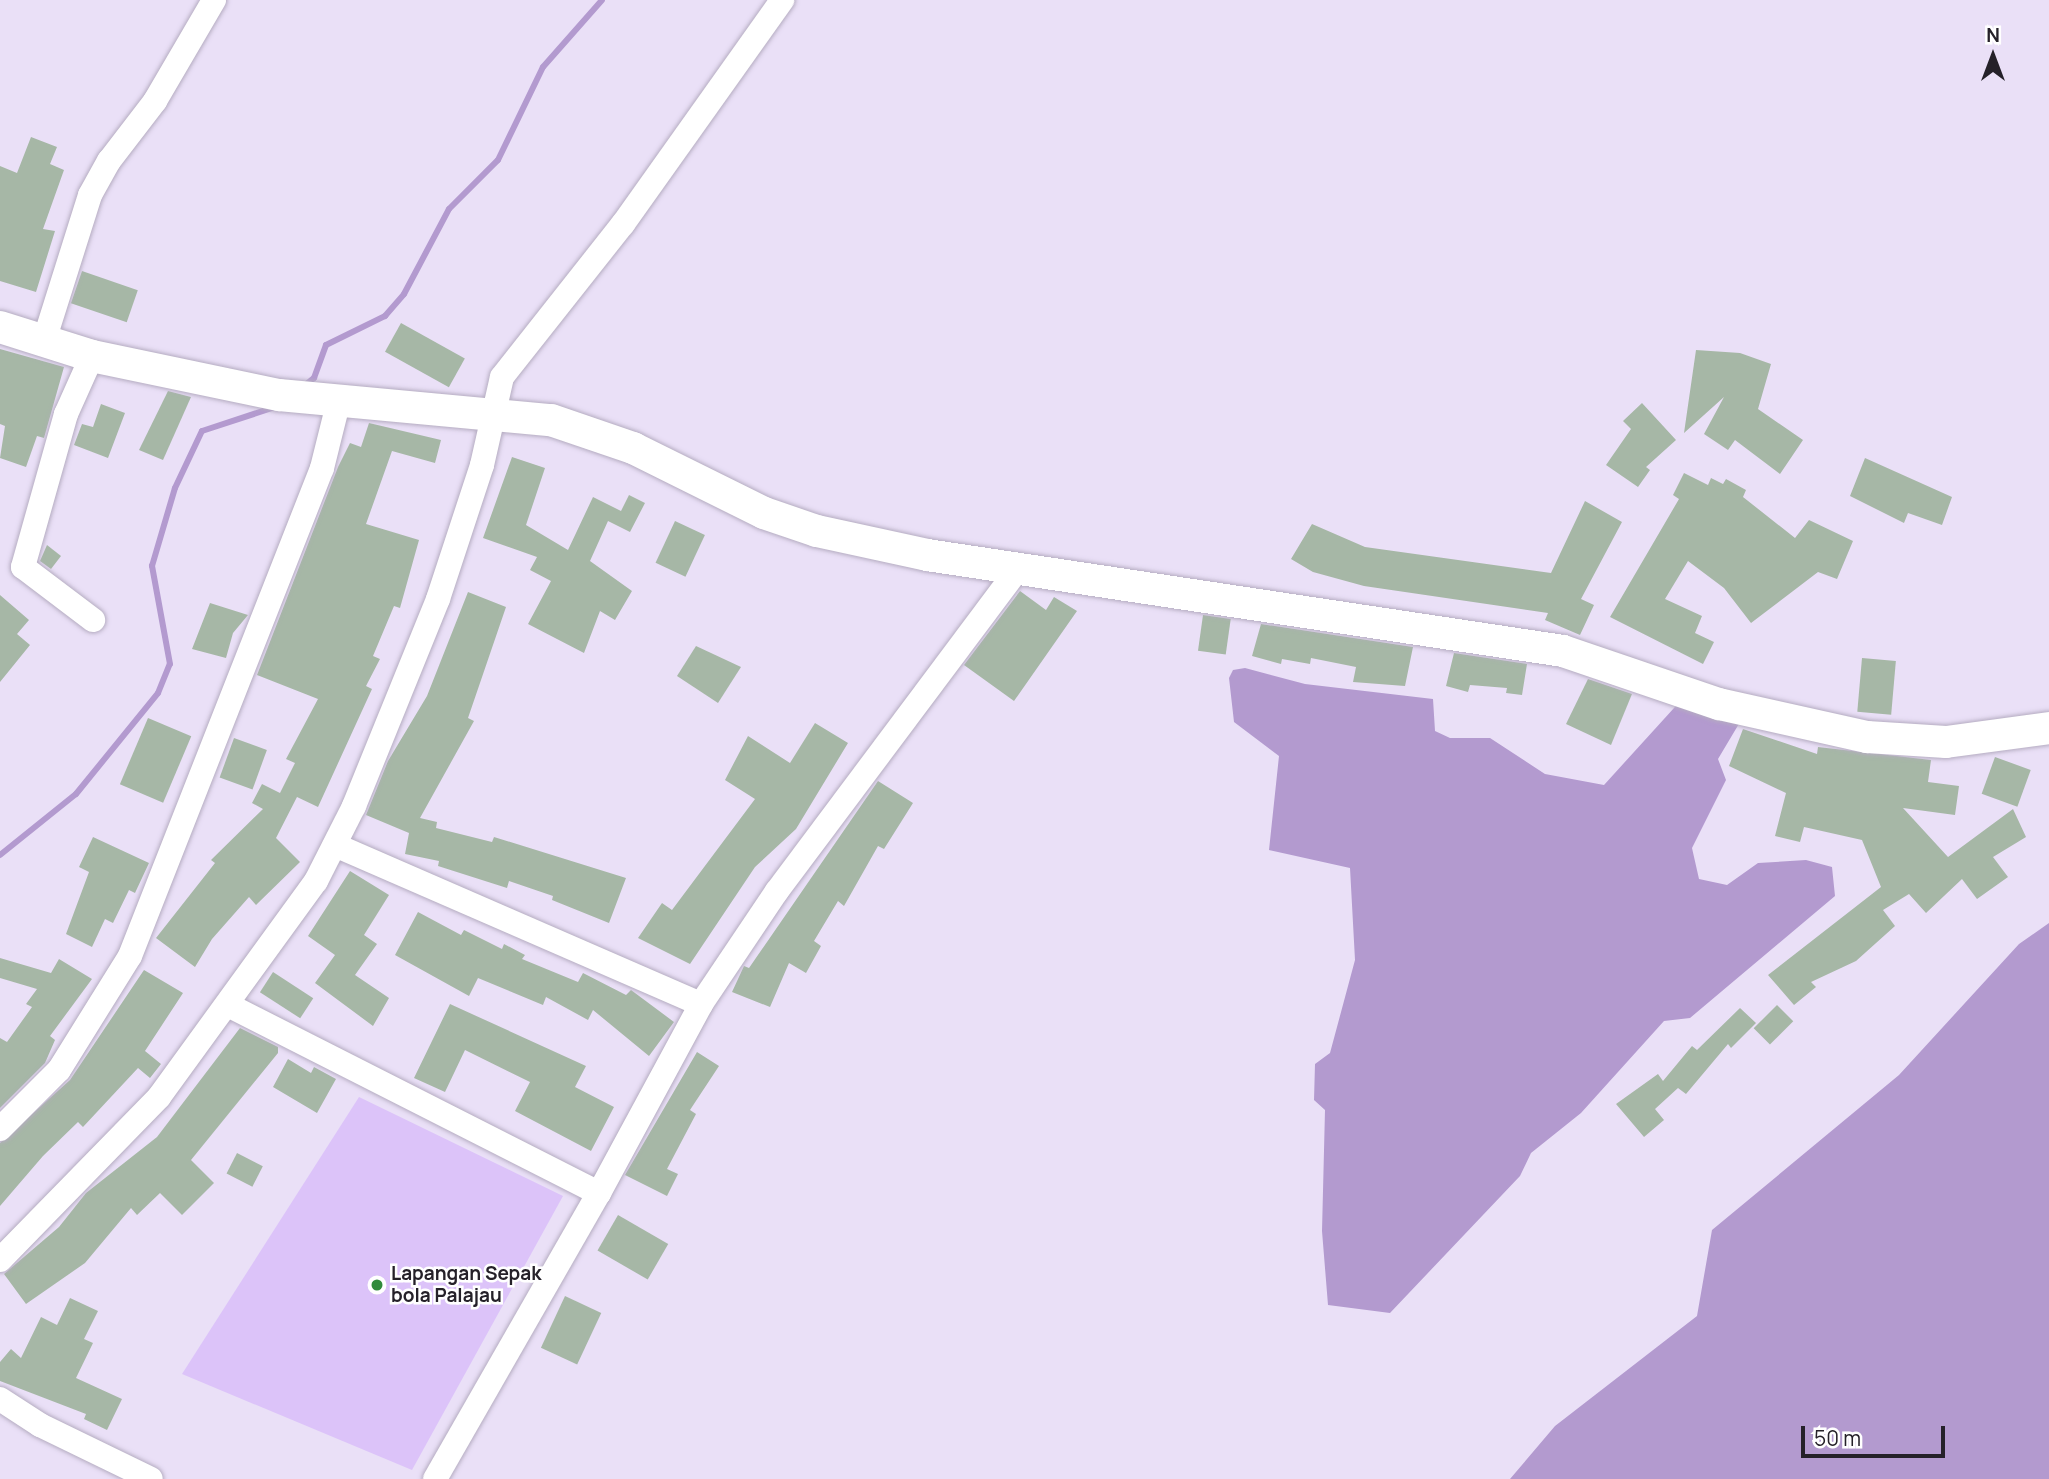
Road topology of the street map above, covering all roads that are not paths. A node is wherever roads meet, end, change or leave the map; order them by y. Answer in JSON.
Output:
{"nodes":[{"id":1,"x":214,"y":0,"type":"edge"},
{"id":2,"x":782,"y":0,"type":"edge"},
{"id":3,"x":0,"y":327,"type":"edge"},
{"id":4,"x":44,"y":341,"type":"junction"},
{"id":5,"x":92,"y":356,"type":"junction"},
{"id":6,"x":334,"y":403,"type":"junction"},
{"id":7,"x":494,"y":411,"type":"junction"},
{"id":8,"x":1017,"y":570,"type":"junction"},
{"id":9,"x":93,"y":620,"type":"dead end"},
{"id":10,"x":2049,"y":728,"type":"edge"},
{"id":11,"x":335,"y":845,"type":"junction"},
{"id":12,"x":701,"y":1004,"type":"junction"},
{"id":13,"x":228,"y":1005,"type":"junction"},
{"id":14,"x":0,"y":1129,"type":"edge"},
{"id":15,"x":599,"y":1193,"type":"junction"},
{"id":16,"x":0,"y":1260,"type":"edge"},
{"id":17,"x":0,"y":1399,"type":"edge"},
{"id":18,"x":151,"y":1479,"type":"edge"},
{"id":19,"x":435,"y":1479,"type":"edge"}],
"edges":[{"from":1,"to":4,"type":"street"},
{"from":2,"to":7,"type":"street"},
{"from":3,"to":4,"type":"main road"},
{"from":4,"to":5,"type":"main road"},
{"from":5,"to":6,"type":"main road"},
{"from":5,"to":9,"type":"street"},
{"from":6,"to":7,"type":"main road"},
{"from":6,"to":14,"type":"street"},
{"from":7,"to":8,"type":"main road"},
{"from":7,"to":11,"type":"street"},
{"from":8,"to":10,"type":"main road"},
{"from":8,"to":12,"type":"street"},
{"from":11,"to":12,"type":"street"},
{"from":11,"to":13,"type":"street"},
{"from":12,"to":15,"type":"street"},
{"from":13,"to":15,"type":"street"},
{"from":13,"to":16,"type":"street"},
{"from":15,"to":19,"type":"street"},
{"from":17,"to":18,"type":"street"}]}
